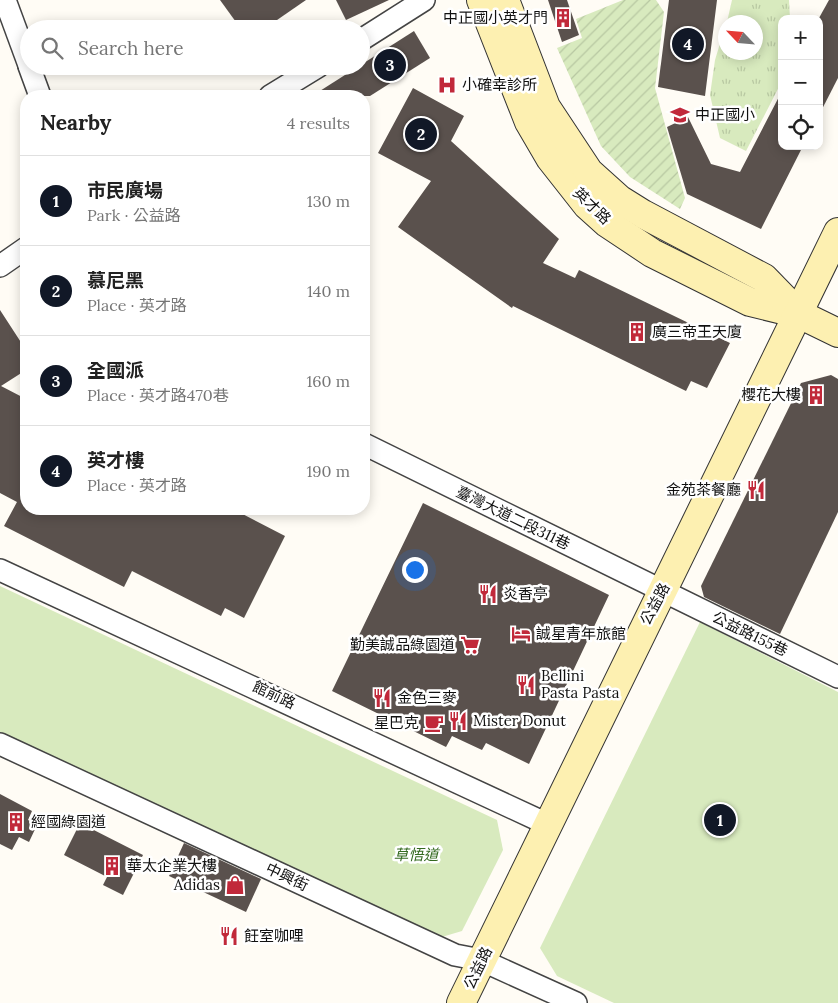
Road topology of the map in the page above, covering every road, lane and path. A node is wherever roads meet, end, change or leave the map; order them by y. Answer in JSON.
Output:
{"nodes":[{"id":1,"x":5,"y":0,"type":"edge"},
{"id":2,"x":424,"y":0,"type":"edge"},
{"id":3,"x":481,"y":0,"type":"edge"},
{"id":4,"x":505,"y":0,"type":"edge"},
{"id":5,"x":370,"y":34,"type":"edge"},
{"id":6,"x":20,"y":41,"type":"edge"},
{"id":7,"x":32,"y":75,"type":"edge"},
{"id":8,"x":304,"y":75,"type":"edge"},
{"id":9,"x":38,"y":90,"type":"edge"},
{"id":10,"x":280,"y":90,"type":"edge"},
{"id":11,"x":838,"y":232,"type":"edge"},
{"id":12,"x":20,"y":252,"type":"edge"},
{"id":13,"x":0,"y":266,"type":"edge"},
{"id":14,"x":799,"y":314,"type":"junction"},
{"id":15,"x":838,"y":333,"type":"edge"},
{"id":16,"x":370,"y":447,"type":"edge"},
{"id":17,"x":0,"y":570,"type":"edge"},
{"id":18,"x":662,"y":592,"type":"junction"},
{"id":19,"x":838,"y":677,"type":"edge"},
{"id":20,"x":0,"y":744,"type":"edge"},
{"id":21,"x":548,"y":824,"type":"junction"},
{"id":22,"x":481,"y":960,"type":"junction"},
{"id":23,"x":461,"y":1003,"type":"edge"},
{"id":24,"x":576,"y":1003,"type":"edge"}],
"edges":[{"from":1,"to":6,"type":"street"},
{"from":2,"to":5,"type":"street"},
{"from":3,"to":14,"type":"main road","name":"英才路"},
{"from":4,"to":14,"type":"main road","name":"英才路"},
{"from":7,"to":9,"type":"street"},
{"from":8,"to":10,"type":"street"},
{"from":11,"to":14,"type":"main road","name":"公益路"},
{"from":12,"to":13,"type":"street"},
{"from":14,"to":15,"type":"main road","name":"英才路"},
{"from":14,"to":18,"type":"main road","name":"公益路"},
{"from":16,"to":18,"type":"street","name":"臺灣大道二段311巷"},
{"from":17,"to":21,"type":"street","name":"館前路"},
{"from":18,"to":19,"type":"street","name":"公益路155巷"},
{"from":18,"to":21,"type":"main road","name":"公益路"},
{"from":20,"to":22,"type":"street","name":"中興街"},
{"from":21,"to":22,"type":"main road","name":"公益路"},
{"from":22,"to":23,"type":"main road","name":"公益路"},
{"from":22,"to":24,"type":"street","name":"中興街"}]}
